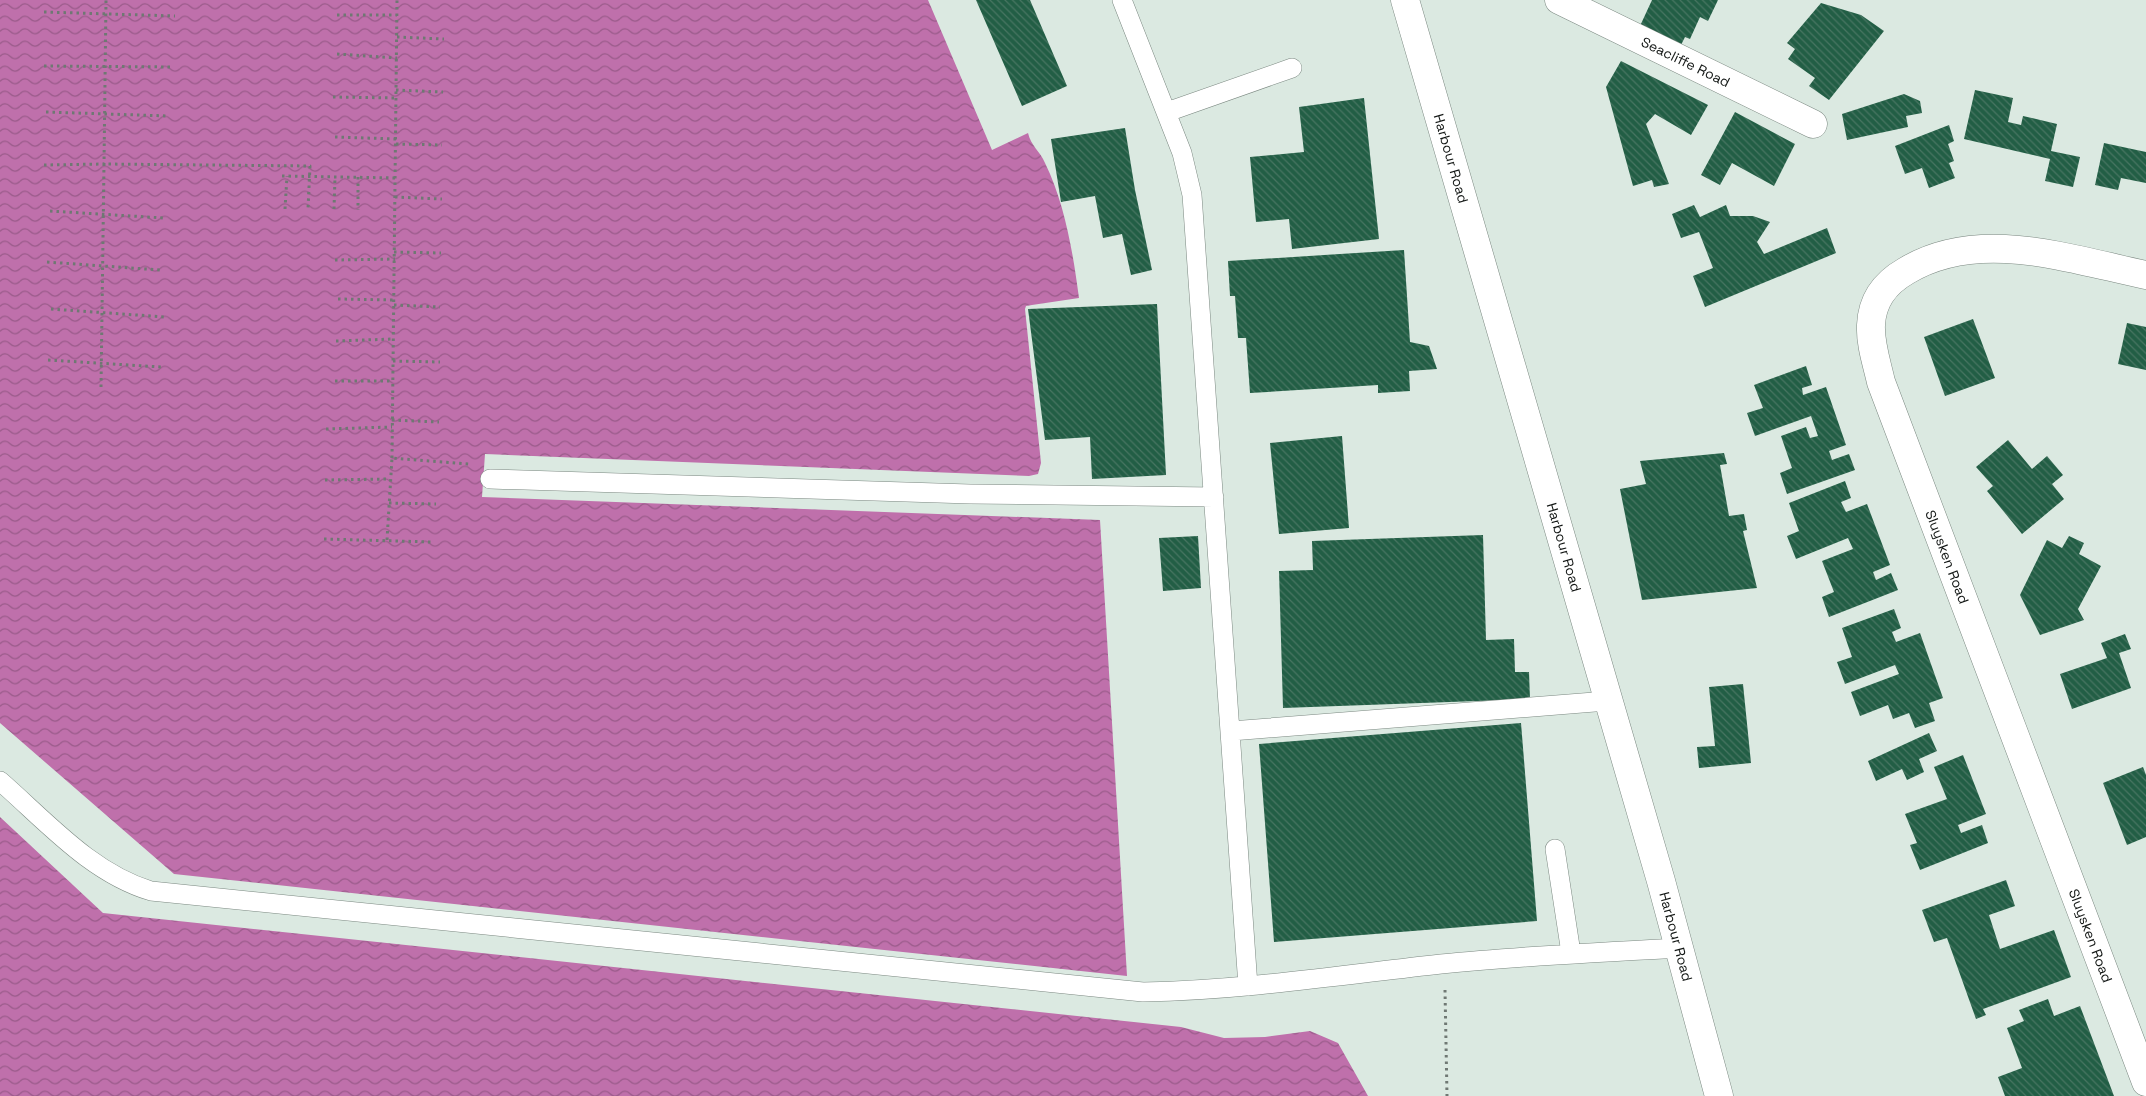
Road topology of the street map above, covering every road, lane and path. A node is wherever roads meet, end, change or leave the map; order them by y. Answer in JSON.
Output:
{"nodes":[{"id":1,"x":106,"y":0,"type":"edge"},
{"id":2,"x":397,"y":0,"type":"edge"},
{"id":3,"x":1122,"y":0,"type":"edge"},
{"id":4,"x":1405,"y":0,"type":"edge"},
{"id":5,"x":1559,"y":0,"type":"edge"},
{"id":6,"x":44,"y":12,"type":"dead end"},
{"id":7,"x":337,"y":14,"type":"dead end"},
{"id":8,"x":397,"y":15,"type":"junction"},
{"id":9,"x":175,"y":16,"type":"dead end"},
{"id":10,"x":397,"y":37,"type":"junction"},
{"id":11,"x":444,"y":39,"type":"dead end"},
{"id":12,"x":337,"y":54,"type":"dead end"},
{"id":13,"x":397,"y":58,"type":"junction"},
{"id":14,"x":44,"y":66,"type":"dead end"},
{"id":15,"x":174,"y":67,"type":"dead end"},
{"id":16,"x":1292,"y":68,"type":"dead end"},
{"id":17,"x":396,"y":90,"type":"junction"},
{"id":18,"x":443,"y":92,"type":"dead end"},
{"id":19,"x":333,"y":97,"type":"dead end"},
{"id":20,"x":396,"y":98,"type":"junction"},
{"id":21,"x":46,"y":112,"type":"dead end"},
{"id":22,"x":1166,"y":112,"type":"junction"},
{"id":23,"x":168,"y":116,"type":"dead end"},
{"id":24,"x":1813,"y":124,"type":"dead end"},
{"id":25,"x":335,"y":137,"type":"dead end"},
{"id":26,"x":396,"y":139,"type":"junction"},
{"id":27,"x":396,"y":144,"type":"junction"},
{"id":28,"x":442,"y":145,"type":"dead end"},
{"id":29,"x":104,"y":164,"type":"junction"},
{"id":30,"x":44,"y":165,"type":"dead end"},
{"id":31,"x":282,"y":176,"type":"dead end"},
{"id":32,"x":287,"y":176,"type":"junction"},
{"id":33,"x":310,"y":176,"type":"junction"},
{"id":34,"x":335,"y":177,"type":"junction"},
{"id":35,"x":358,"y":177,"type":"junction"},
{"id":36,"x":396,"y":178,"type":"junction"},
{"id":37,"x":395,"y":197,"type":"junction"},
{"id":38,"x":442,"y":199,"type":"dead end"},
{"id":39,"x":308,"y":209,"type":"dead end"},
{"id":40,"x":334,"y":209,"type":"dead end"},
{"id":41,"x":285,"y":210,"type":"dead end"},
{"id":42,"x":358,"y":210,"type":"dead end"},
{"id":43,"x":50,"y":211,"type":"dead end"},
{"id":44,"x":164,"y":218,"type":"dead end"},
{"id":45,"x":394,"y":252,"type":"junction"},
{"id":46,"x":441,"y":253,"type":"dead end"},
{"id":47,"x":395,"y":259,"type":"junction"},
{"id":48,"x":335,"y":260,"type":"dead end"},
{"id":49,"x":46,"y":262,"type":"dead end"},
{"id":50,"x":160,"y":270,"type":"dead end"},
{"id":51,"x":2146,"y":275,"type":"edge"},
{"id":52,"x":338,"y":299,"type":"dead end"},
{"id":53,"x":394,"y":300,"type":"junction"},
{"id":54,"x":394,"y":305,"type":"junction"},
{"id":55,"x":440,"y":307,"type":"dead end"},
{"id":56,"x":51,"y":309,"type":"dead end"},
{"id":57,"x":165,"y":317,"type":"dead end"},
{"id":58,"x":393,"y":339,"type":"junction"},
{"id":59,"x":336,"y":341,"type":"dead end"},
{"id":60,"x":48,"y":360,"type":"dead end"},
{"id":61,"x":393,"y":361,"type":"dead end"},
{"id":62,"x":440,"y":362,"type":"dead end"},
{"id":63,"x":161,"y":367,"type":"dead end"},
{"id":64,"x":393,"y":380,"type":"junction"},
{"id":65,"x":335,"y":381,"type":"dead end"},
{"id":66,"x":101,"y":387,"type":"dead end"},
{"id":67,"x":392,"y":420,"type":"junction"},
{"id":68,"x":438,"y":422,"type":"dead end"},
{"id":69,"x":392,"y":427,"type":"junction"},
{"id":70,"x":326,"y":429,"type":"dead end"},
{"id":71,"x":392,"y":458,"type":"junction"},
{"id":72,"x":471,"y":464,"type":"dead end"},
{"id":73,"x":390,"y":479,"type":"junction"},
{"id":74,"x":490,"y":479,"type":"dead end"},
{"id":75,"x":324,"y":480,"type":"dead end"},
{"id":76,"x":1214,"y":497,"type":"junction"},
{"id":77,"x":389,"y":503,"type":"junction"},
{"id":78,"x":436,"y":504,"type":"dead end"},
{"id":79,"x":324,"y":539,"type":"dead end"},
{"id":80,"x":387,"y":540,"type":"junction"},
{"id":81,"x":432,"y":542,"type":"dead end"},
{"id":82,"x":1608,"y":701,"type":"junction"},
{"id":83,"x":1231,"y":731,"type":"junction"},
{"id":84,"x":0,"y":781,"type":"edge"},
{"id":85,"x":1555,"y":849,"type":"dead end"},
{"id":86,"x":1679,"y":948,"type":"junction"},
{"id":87,"x":1571,"y":953,"type":"junction"},
{"id":88,"x":1444,"y":964,"type":"junction"},
{"id":89,"x":1248,"y":986,"type":"junction"},
{"id":90,"x":2146,"y":1082,"type":"edge"},
{"id":91,"x":1447,"y":1096,"type":"edge"},
{"id":92,"x":1719,"y":1096,"type":"edge"}],
"edges":[{"from":1,"to":29,"type":"path"},
{"from":2,"to":8,"type":"path"},
{"from":3,"to":22,"type":"lane"},
{"from":4,"to":82,"type":"street","name":"Harbour Road"},
{"from":5,"to":24,"type":"street","name":"Seacliffe Road"},
{"from":6,"to":9,"type":"path"},
{"from":7,"to":8,"type":"path"},
{"from":8,"to":10,"type":"path"},
{"from":10,"to":11,"type":"path"},
{"from":10,"to":13,"type":"path"},
{"from":12,"to":13,"type":"path"},
{"from":13,"to":17,"type":"path"},
{"from":14,"to":15,"type":"path"},
{"from":16,"to":22,"type":"lane"},
{"from":17,"to":18,"type":"path"},
{"from":17,"to":20,"type":"path"},
{"from":19,"to":20,"type":"path"},
{"from":20,"to":26,"type":"path"},
{"from":21,"to":23,"type":"path"},
{"from":22,"to":76,"type":"lane"},
{"from":25,"to":26,"type":"path"},
{"from":26,"to":27,"type":"path"},
{"from":27,"to":28,"type":"path"},
{"from":27,"to":36,"type":"path"},
{"from":29,"to":30,"type":"path"},
{"from":29,"to":33,"type":"path"},
{"from":29,"to":66,"type":"path"},
{"from":31,"to":32,"type":"path"},
{"from":32,"to":33,"type":"path"},
{"from":32,"to":41,"type":"path"},
{"from":33,"to":34,"type":"path"},
{"from":33,"to":39,"type":"path"},
{"from":34,"to":35,"type":"path"},
{"from":34,"to":40,"type":"path"},
{"from":35,"to":36,"type":"path"},
{"from":35,"to":42,"type":"path"},
{"from":36,"to":37,"type":"path"},
{"from":37,"to":38,"type":"path"},
{"from":37,"to":45,"type":"path"},
{"from":43,"to":44,"type":"path"},
{"from":45,"to":46,"type":"path"},
{"from":45,"to":47,"type":"path"},
{"from":47,"to":48,"type":"path"},
{"from":47,"to":53,"type":"path"},
{"from":49,"to":50,"type":"path"},
{"from":51,"to":90,"type":"street","name":"Sluysken Road"},
{"from":52,"to":53,"type":"path"},
{"from":53,"to":54,"type":"path"},
{"from":54,"to":55,"type":"path"},
{"from":54,"to":58,"type":"path"},
{"from":56,"to":57,"type":"path"},
{"from":58,"to":59,"type":"path"},
{"from":58,"to":64,"type":"path"},
{"from":60,"to":63,"type":"path"},
{"from":61,"to":62,"type":"path"},
{"from":64,"to":65,"type":"path"},
{"from":64,"to":67,"type":"path"},
{"from":67,"to":68,"type":"path"},
{"from":67,"to":69,"type":"path"},
{"from":69,"to":70,"type":"path"},
{"from":69,"to":71,"type":"path"},
{"from":71,"to":72,"type":"path"},
{"from":71,"to":73,"type":"path"},
{"from":73,"to":75,"type":"path"},
{"from":73,"to":77,"type":"path"},
{"from":74,"to":76,"type":"lane"},
{"from":76,"to":83,"type":"lane"},
{"from":77,"to":78,"type":"path"},
{"from":77,"to":80,"type":"path"},
{"from":79,"to":80,"type":"path"},
{"from":80,"to":81,"type":"path"},
{"from":82,"to":83,"type":"lane"},
{"from":82,"to":86,"type":"street","name":"Harbour Road"},
{"from":83,"to":89,"type":"lane"},
{"from":84,"to":89,"type":"lane"},
{"from":85,"to":87,"type":"lane"},
{"from":86,"to":87,"type":"lane"},
{"from":86,"to":92,"type":"street","name":"Harbour Road"},
{"from":87,"to":88,"type":"lane"},
{"from":88,"to":89,"type":"lane"},
{"from":88,"to":91,"type":"path"}]}
